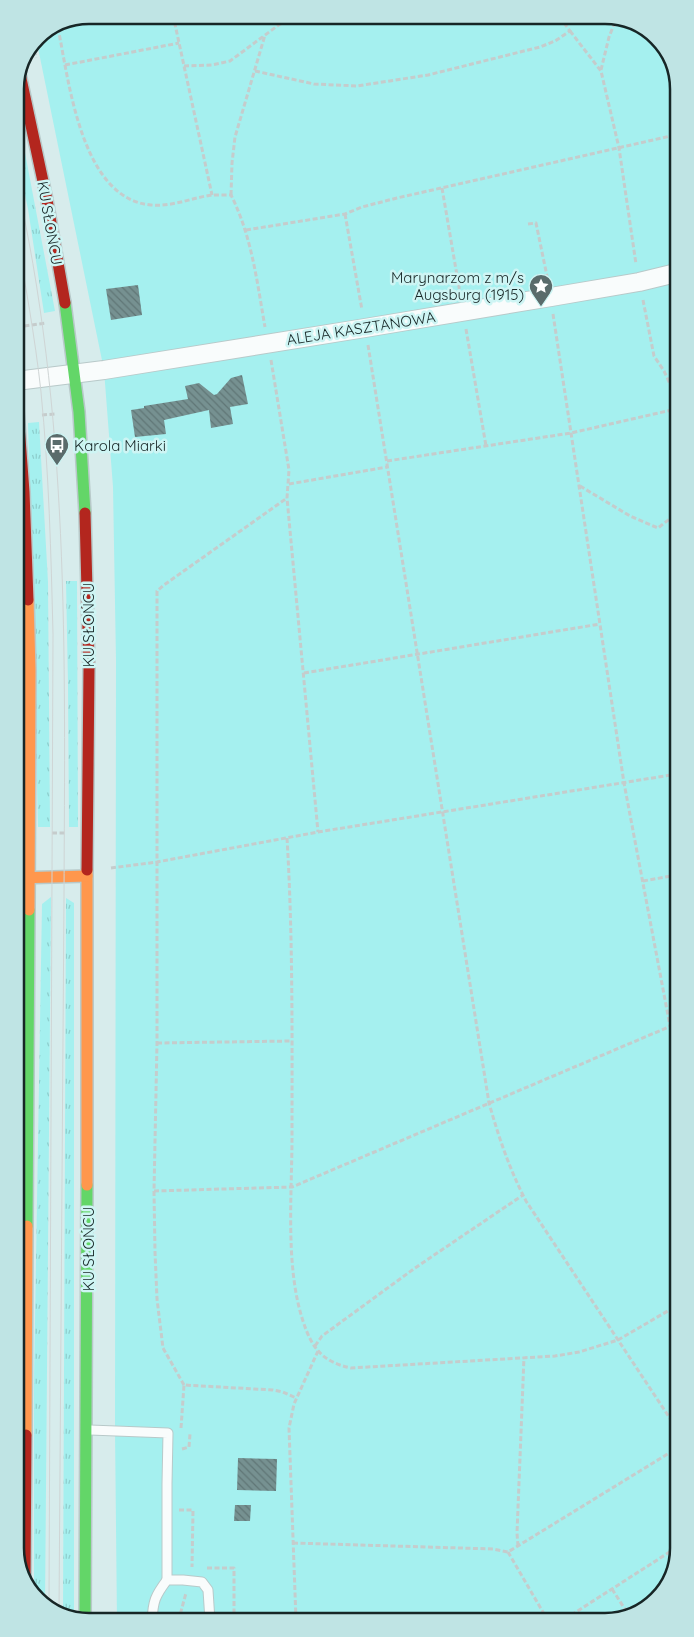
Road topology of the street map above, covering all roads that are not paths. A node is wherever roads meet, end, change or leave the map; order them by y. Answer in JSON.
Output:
{"nodes":[{"id":1,"x":24,"y":93,"type":"edge"},
{"id":2,"x":670,"y":274,"type":"edge"},
{"id":3,"x":75,"y":374,"type":"junction"},
{"id":4,"x":24,"y":382,"type":"edge"},
{"id":5,"x":24,"y":646,"type":"edge"},
{"id":6,"x":24,"y":860,"type":"edge"},
{"id":7,"x":88,"y":876,"type":"junction"},
{"id":8,"x":24,"y":878,"type":"edge"},
{"id":9,"x":87,"y":1430,"type":"junction"},
{"id":10,"x":168,"y":1580,"type":"junction"},
{"id":11,"x":85,"y":1613,"type":"edge"},
{"id":12,"x":152,"y":1613,"type":"edge"},
{"id":13,"x":209,"y":1613,"type":"edge"}],
"edges":[{"from":1,"to":3,"type":"main road","name":"KU SŁOŃCU"},
{"from":2,"to":3,"type":"street","name":"ALEJA KASZTANOWA"},
{"from":3,"to":4,"type":"street"},
{"from":3,"to":7,"type":"main road","name":"KU SŁOŃCU"},
{"from":5,"to":6,"type":"main road"},
{"from":7,"to":8,"type":"main road"},
{"from":7,"to":9,"type":"main road","name":"KU SŁOŃCU"},
{"from":9,"to":10,"type":"lane"},
{"from":9,"to":11,"type":"main road","name":"KU SŁOŃCU"},
{"from":10,"to":12,"type":"lane"},
{"from":10,"to":13,"type":"lane"}]}
